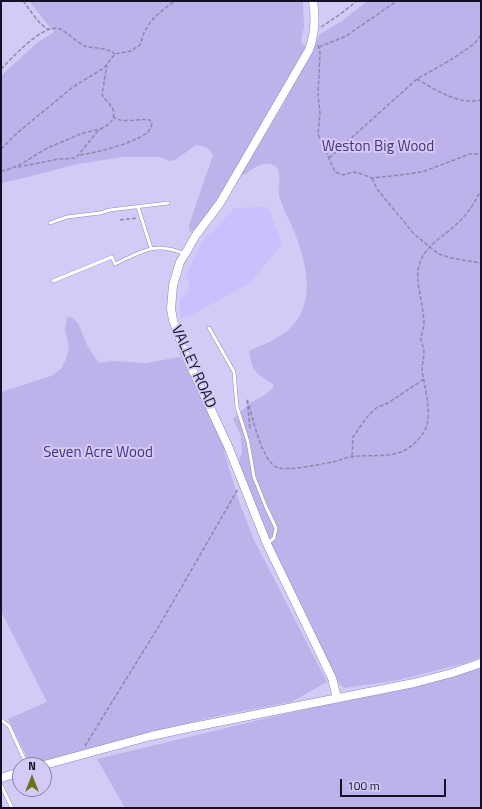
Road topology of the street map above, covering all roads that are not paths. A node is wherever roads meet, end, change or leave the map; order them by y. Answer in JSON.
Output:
{"nodes":[{"id":1,"x":313,"y":1,"type":"edge"},
{"id":2,"x":168,"y":203,"type":"dead end"},
{"id":3,"x":138,"y":206,"type":"junction"},
{"id":4,"x":50,"y":223,"type":"dead end"},
{"id":5,"x":151,"y":248,"type":"junction"},
{"id":6,"x":185,"y":254,"type":"junction"},
{"id":7,"x":54,"y":281,"type":"dead end"},
{"id":8,"x":209,"y":328,"type":"dead end"},
{"id":9,"x":267,"y":544,"type":"junction"},
{"id":10,"x":481,"y":663,"type":"edge"},
{"id":11,"x":337,"y":698,"type":"junction"},
{"id":12,"x":1,"y":720,"type":"edge"},
{"id":13,"x":23,"y":757,"type":"edge"},
{"id":14,"x":52,"y":763,"type":"edge"},
{"id":15,"x":12,"y":775,"type":"edge"},
{"id":16,"x":1,"y":778,"type":"edge"},
{"id":17,"x":1,"y":785,"type":"edge"},
{"id":18,"x":12,"y":808,"type":"edge"}],
"edges":[{"from":1,"to":6,"type":"street","name":"VALLEY ROAD"},
{"from":2,"to":3,"type":"lane"},
{"from":3,"to":4,"type":"lane"},
{"from":3,"to":5,"type":"lane"},
{"from":5,"to":6,"type":"lane"},
{"from":5,"to":7,"type":"lane"},
{"from":6,"to":9,"type":"street","name":"VALLEY ROAD"},
{"from":8,"to":9,"type":"lane"},
{"from":9,"to":11,"type":"street","name":"VALLEY ROAD"},
{"from":10,"to":11,"type":"street"},
{"from":11,"to":14,"type":"street"},
{"from":12,"to":13,"type":"lane"},
{"from":15,"to":16,"type":"street"},
{"from":17,"to":18,"type":"lane"}]}
